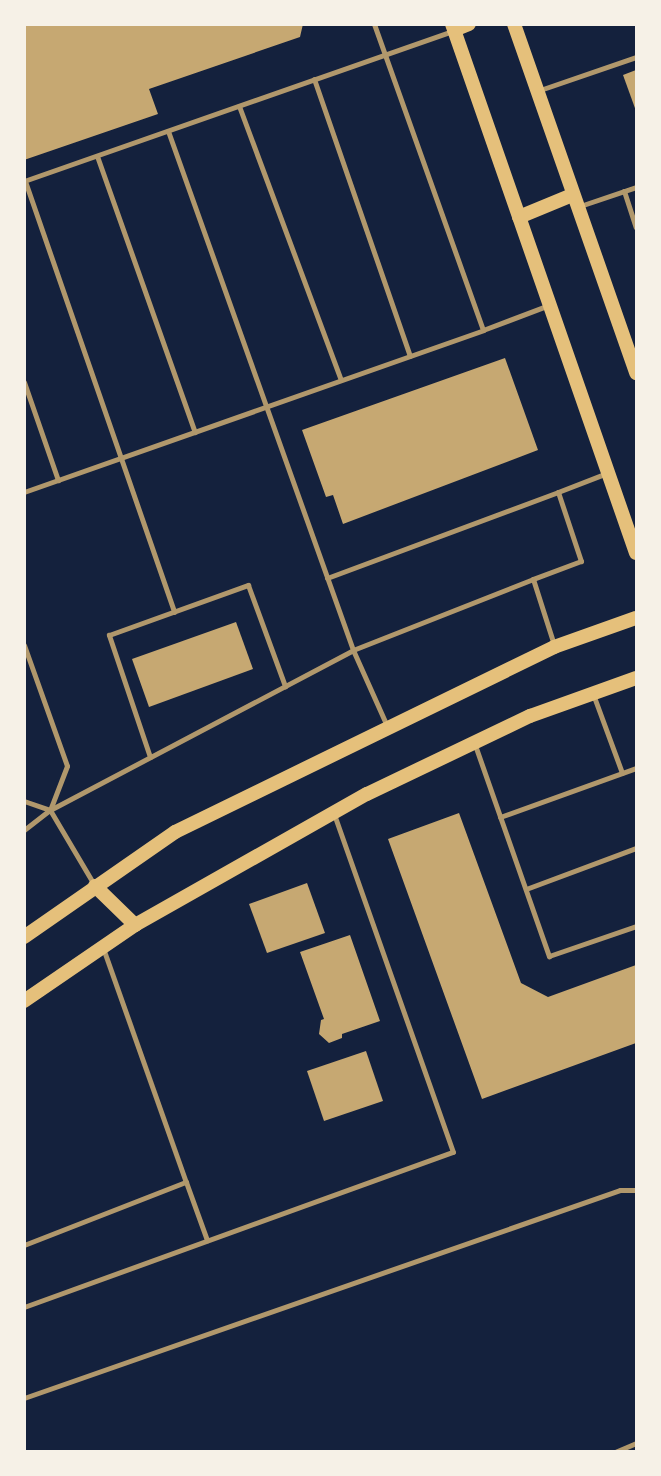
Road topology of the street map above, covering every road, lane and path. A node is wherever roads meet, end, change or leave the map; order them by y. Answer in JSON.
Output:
{"nodes":[{"id":1,"x":374,"y":24,"type":"edge"},
{"id":2,"x":469,"y":24,"type":"edge"},
{"id":3,"x":514,"y":24,"type":"edge"},
{"id":4,"x":453,"y":27,"type":"edge"},
{"id":5,"x":384,"y":54,"type":"junction"},
{"id":6,"x":636,"y":57,"type":"edge"},
{"id":7,"x":314,"y":79,"type":"junction"},
{"id":8,"x":536,"y":91,"type":"junction"},
{"id":9,"x":239,"y":106,"type":"junction"},
{"id":10,"x":168,"y":131,"type":"junction"},
{"id":11,"x":97,"y":156,"type":"junction"},
{"id":12,"x":25,"y":181,"type":"edge"},
{"id":13,"x":636,"y":187,"type":"edge"},
{"id":14,"x":624,"y":191,"type":"junction"},
{"id":15,"x":574,"y":201,"type":"junction"},
{"id":16,"x":519,"y":217,"type":"junction"},
{"id":17,"x":636,"y":227,"type":"edge"},
{"id":18,"x":550,"y":304,"type":"junction"},
{"id":19,"x":483,"y":330,"type":"junction"},
{"id":20,"x":410,"y":356,"type":"junction"},
{"id":21,"x":636,"y":373,"type":"edge"},
{"id":22,"x":341,"y":380,"type":"junction"},
{"id":23,"x":24,"y":382,"type":"edge"},
{"id":24,"x":267,"y":406,"type":"junction"},
{"id":25,"x":195,"y":432,"type":"junction"},
{"id":26,"x":122,"y":458,"type":"junction"},
{"id":27,"x":608,"y":472,"type":"junction"},
{"id":28,"x":58,"y":480,"type":"junction"},
{"id":29,"x":24,"y":492,"type":"edge"},
{"id":30,"x":558,"y":492,"type":"junction"},
{"id":31,"x":636,"y":553,"type":"edge"},
{"id":32,"x":327,"y":578,"type":"junction"},
{"id":33,"x":533,"y":579,"type":"junction"},
{"id":34,"x":174,"y":612,"type":"junction"},
{"id":35,"x":636,"y":618,"type":"edge"},
{"id":36,"x":24,"y":645,"type":"edge"},
{"id":37,"x":554,"y":646,"type":"junction"},
{"id":38,"x":353,"y":650,"type":"junction"},
{"id":39,"x":636,"y":678,"type":"edge"},
{"id":40,"x":285,"y":686,"type":"junction"},
{"id":41,"x":593,"y":693,"type":"junction"},
{"id":42,"x":387,"y":726,"type":"junction"},
{"id":43,"x":474,"y":743,"type":"junction"},
{"id":44,"x":150,"y":757,"type":"junction"},
{"id":45,"x":636,"y":768,"type":"edge"},
{"id":46,"x":622,"y":773,"type":"junction"},
{"id":47,"x":24,"y":801,"type":"edge"},
{"id":48,"x":50,"y":810,"type":"junction"},
{"id":49,"x":334,"y":813,"type":"junction"},
{"id":50,"x":500,"y":817,"type":"junction"},
{"id":51,"x":24,"y":830,"type":"edge"},
{"id":52,"x":636,"y":848,"type":"edge"},
{"id":53,"x":95,"y":886,"type":"junction"},
{"id":54,"x":526,"y":889,"type":"junction"},
{"id":55,"x":135,"y":925,"type":"junction"},
{"id":56,"x":636,"y":926,"type":"edge"},
{"id":57,"x":24,"y":937,"type":"edge"},
{"id":58,"x":102,"y":947,"type":"junction"},
{"id":59,"x":24,"y":1001,"type":"edge"},
{"id":60,"x":186,"y":1182,"type":"junction"},
{"id":61,"x":636,"y":1190,"type":"edge"},
{"id":62,"x":207,"y":1240,"type":"junction"},
{"id":63,"x":24,"y":1245,"type":"edge"},
{"id":64,"x":24,"y":1307,"type":"edge"},
{"id":65,"x":24,"y":1398,"type":"edge"},
{"id":66,"x":636,"y":1443,"type":"edge"},
{"id":67,"x":615,"y":1451,"type":"edge"}],
"edges":[{"from":1,"to":5,"type":"lane"},
{"from":2,"to":4,"type":"main road"},
{"from":3,"to":8,"type":"main road"},
{"from":4,"to":5,"type":"lane"},
{"from":4,"to":16,"type":"main road"},
{"from":5,"to":7,"type":"lane"},
{"from":5,"to":19,"type":"lane"},
{"from":6,"to":8,"type":"lane"},
{"from":7,"to":9,"type":"lane"},
{"from":7,"to":20,"type":"lane"},
{"from":8,"to":15,"type":"main road"},
{"from":9,"to":10,"type":"lane"},
{"from":9,"to":22,"type":"lane"},
{"from":10,"to":11,"type":"lane"},
{"from":10,"to":24,"type":"lane"},
{"from":11,"to":12,"type":"lane"},
{"from":11,"to":25,"type":"lane"},
{"from":12,"to":26,"type":"lane"},
{"from":13,"to":14,"type":"lane"},
{"from":14,"to":15,"type":"lane"},
{"from":14,"to":17,"type":"lane"},
{"from":15,"to":16,"type":"main road"},
{"from":15,"to":21,"type":"main road"},
{"from":16,"to":18,"type":"main road"},
{"from":18,"to":19,"type":"lane"},
{"from":18,"to":27,"type":"main road"},
{"from":19,"to":20,"type":"lane"},
{"from":20,"to":22,"type":"lane"},
{"from":22,"to":24,"type":"lane"},
{"from":23,"to":28,"type":"lane"},
{"from":24,"to":25,"type":"lane"},
{"from":24,"to":32,"type":"lane"},
{"from":25,"to":26,"type":"lane"},
{"from":26,"to":28,"type":"lane"},
{"from":26,"to":34,"type":"lane"},
{"from":27,"to":30,"type":"lane"},
{"from":27,"to":31,"type":"main road"},
{"from":28,"to":29,"type":"lane"},
{"from":30,"to":32,"type":"lane"},
{"from":30,"to":33,"type":"lane"},
{"from":32,"to":38,"type":"lane"},
{"from":33,"to":37,"type":"lane"},
{"from":33,"to":38,"type":"lane"},
{"from":34,"to":40,"type":"lane"},
{"from":34,"to":44,"type":"lane"},
{"from":35,"to":37,"type":"main road"},
{"from":36,"to":48,"type":"lane"},
{"from":37,"to":42,"type":"main road"},
{"from":38,"to":40,"type":"lane"},
{"from":38,"to":42,"type":"lane"},
{"from":39,"to":41,"type":"main road"},
{"from":40,"to":44,"type":"lane"},
{"from":41,"to":43,"type":"main road"},
{"from":41,"to":46,"type":"lane"},
{"from":42,"to":53,"type":"main road"},
{"from":43,"to":49,"type":"main road"},
{"from":43,"to":50,"type":"lane"},
{"from":44,"to":48,"type":"lane"},
{"from":45,"to":46,"type":"lane"},
{"from":46,"to":50,"type":"lane"},
{"from":47,"to":48,"type":"lane"},
{"from":48,"to":51,"type":"lane"},
{"from":48,"to":53,"type":"lane"},
{"from":49,"to":55,"type":"main road"},
{"from":49,"to":62,"type":"lane"},
{"from":50,"to":54,"type":"lane"},
{"from":52,"to":54,"type":"lane"},
{"from":53,"to":55,"type":"main road"},
{"from":53,"to":57,"type":"main road"},
{"from":54,"to":56,"type":"lane"},
{"from":55,"to":58,"type":"main road"},
{"from":58,"to":59,"type":"main road"},
{"from":58,"to":60,"type":"lane"},
{"from":60,"to":62,"type":"lane"},
{"from":60,"to":63,"type":"lane"},
{"from":61,"to":65,"type":"lane"},
{"from":62,"to":64,"type":"lane"},
{"from":66,"to":67,"type":"lane"}]}
